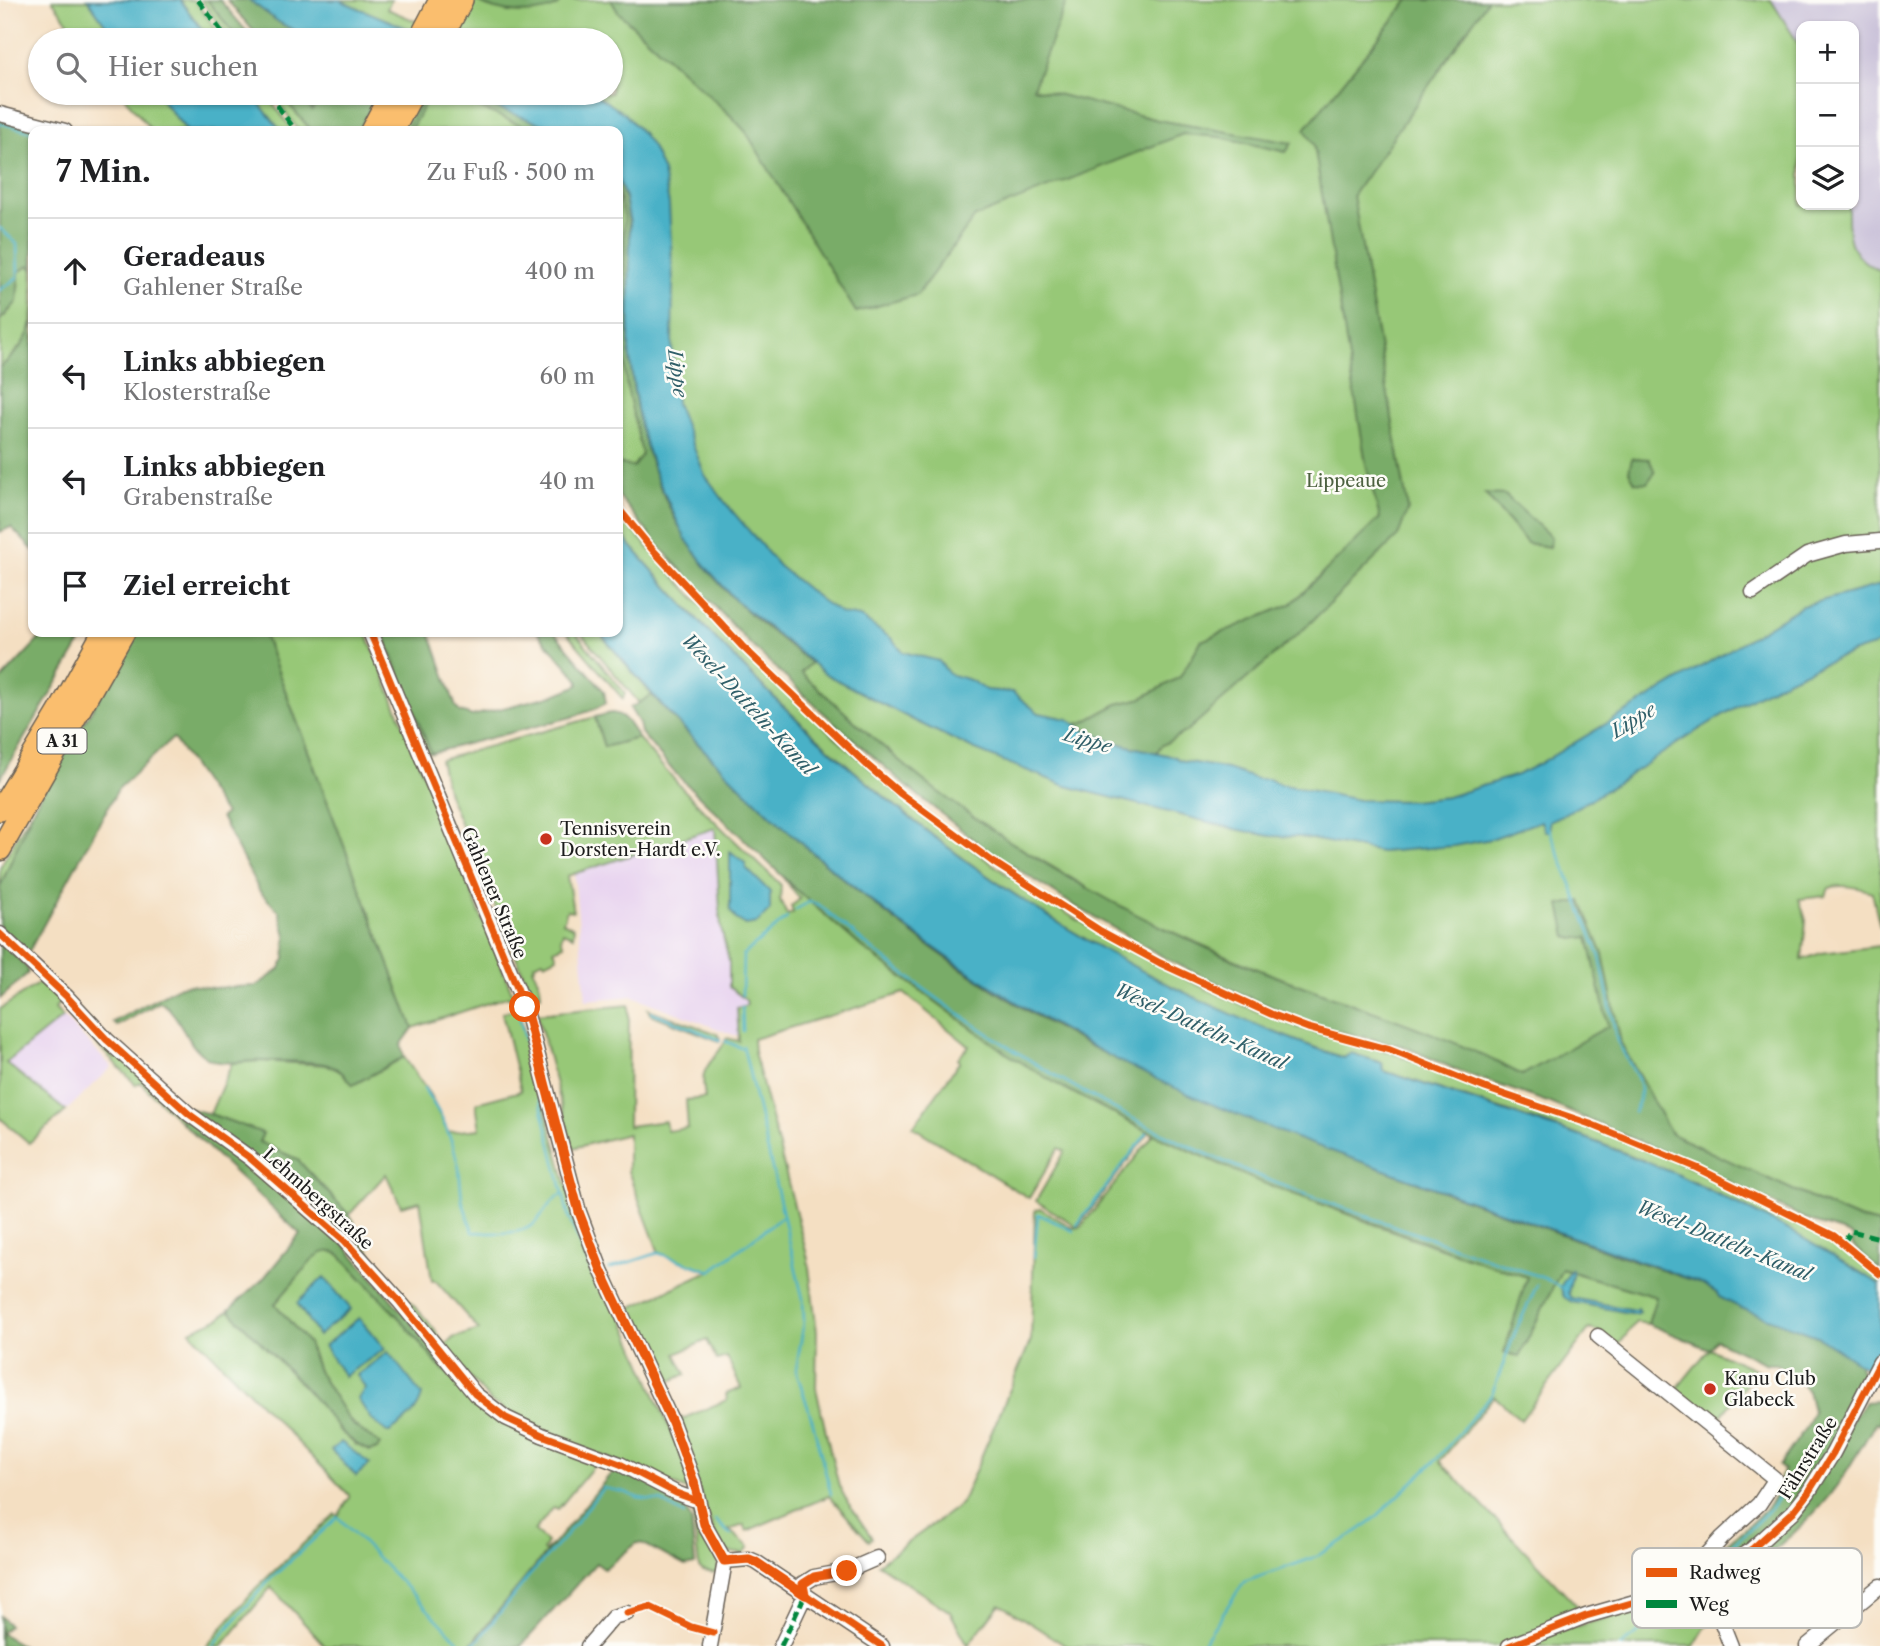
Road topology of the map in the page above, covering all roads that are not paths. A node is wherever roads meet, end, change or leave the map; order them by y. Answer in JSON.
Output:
{"nodes":[{"id":1,"x":440,"y":0,"type":"edge"},
{"id":2,"x":462,"y":0,"type":"edge"},
{"id":3,"x":425,"y":28,"type":"edge"},
{"id":4,"x":447,"y":28,"type":"edge"},
{"id":5,"x":385,"y":105,"type":"edge"},
{"id":6,"x":407,"y":105,"type":"edge"},
{"id":7,"x":0,"y":114,"type":"edge"},
{"id":8,"x":46,"y":126,"type":"edge"},
{"id":9,"x":374,"y":126,"type":"edge"},
{"id":10,"x":396,"y":126,"type":"edge"},
{"id":11,"x":1880,"y":541,"type":"edge"},
{"id":12,"x":1753,"y":592,"type":"dead end"},
{"id":13,"x":100,"y":637,"type":"edge"},
{"id":14,"x":121,"y":637,"type":"edge"},
{"id":15,"x":372,"y":637,"type":"edge"},
{"id":16,"x":0,"y":810,"type":"edge"},
{"id":17,"x":0,"y":850,"type":"edge"},
{"id":18,"x":0,"y":934,"type":"edge"},
{"id":19,"x":1598,"y":1336,"type":"dead end"},
{"id":20,"x":1880,"y":1362,"type":"edge"},
{"id":21,"x":698,"y":1501,"type":"junction"},
{"id":22,"x":1713,"y":1548,"type":"edge"},
{"id":23,"x":1752,"y":1548,"type":"edge"},
{"id":24,"x":877,"y":1558,"type":"dead end"},
{"id":25,"x":724,"y":1561,"type":"junction"},
{"id":26,"x":1880,"y":1586,"type":"edge"},
{"id":27,"x":805,"y":1595,"type":"junction"},
{"id":28,"x":1862,"y":1601,"type":"edge"},
{"id":29,"x":1632,"y":1603,"type":"edge"},
{"id":30,"x":627,"y":1613,"type":"dead end"},
{"id":31,"x":1724,"y":1628,"type":"edge"},
{"id":32,"x":1829,"y":1628,"type":"edge"},
{"id":33,"x":588,"y":1646,"type":"edge"},
{"id":34,"x":710,"y":1646,"type":"edge"},
{"id":35,"x":781,"y":1646,"type":"edge"},
{"id":36,"x":882,"y":1646,"type":"edge"},
{"id":37,"x":1509,"y":1646,"type":"edge"},
{"id":38,"x":1731,"y":1646,"type":"edge"},
{"id":39,"x":1807,"y":1646,"type":"edge"}],
"edges":[{"from":1,"to":3,"type":"highway"},
{"from":2,"to":4,"type":"highway"},
{"from":5,"to":9,"type":"highway"},
{"from":6,"to":10,"type":"highway"},
{"from":7,"to":8,"type":"street"},
{"from":11,"to":12,"type":"street"},
{"from":13,"to":16,"type":"highway","number":"A 31"},
{"from":14,"to":17,"type":"highway","number":"A 31"},
{"from":15,"to":21,"type":"street","name":"Gahlener Straße"},
{"from":18,"to":21,"type":"street","name":"Lehmbergstraße"},
{"from":19,"to":22,"type":"street","name":"Fährstraße"},
{"from":20,"to":23,"type":"street","name":"Fährstraße"},
{"from":21,"to":25,"type":"street","name":"Gahlener Straße"},
{"from":24,"to":27,"type":"street"},
{"from":25,"to":27,"type":"street"},
{"from":25,"to":34,"type":"street"},
{"from":26,"to":28,"type":"street"},
{"from":27,"to":35,"type":"street"},
{"from":27,"to":36,"type":"street"},
{"from":29,"to":37,"type":"street","name":"Fährstraße"},
{"from":30,"to":33,"type":"street"},
{"from":31,"to":38,"type":"street"},
{"from":32,"to":39,"type":"street"}]}
